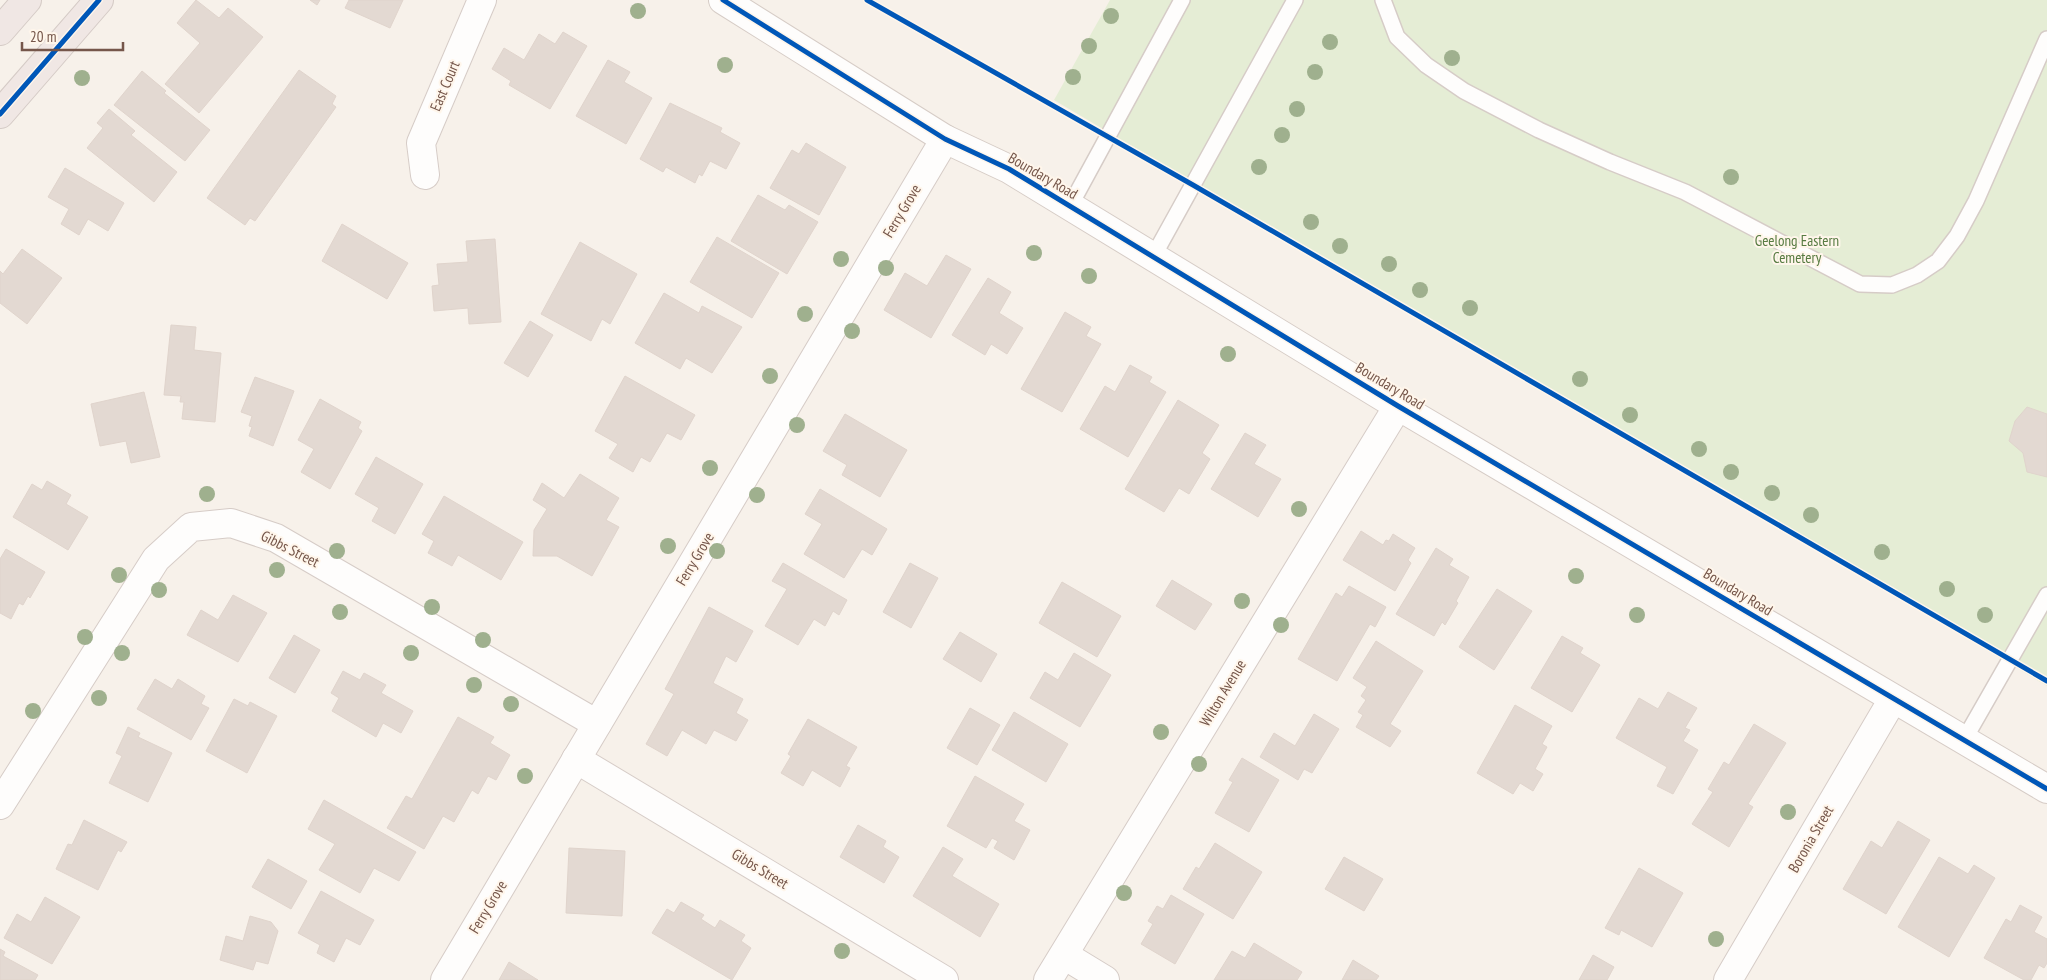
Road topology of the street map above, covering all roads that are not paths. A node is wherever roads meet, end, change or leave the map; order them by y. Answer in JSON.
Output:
{"nodes":[{"id":1,"x":27,"y":0,"type":"edge"},
{"id":2,"x":99,"y":0,"type":"edge"},
{"id":3,"x":482,"y":0,"type":"edge"},
{"id":4,"x":723,"y":0,"type":"edge"},
{"id":5,"x":1182,"y":0,"type":"edge"},
{"id":6,"x":1295,"y":0,"type":"edge"},
{"id":7,"x":1383,"y":0,"type":"edge"},
{"id":8,"x":0,"y":31,"type":"edge"},
{"id":9,"x":2047,"y":39,"type":"edge"},
{"id":10,"x":0,"y":114,"type":"edge"},
{"id":11,"x":945,"y":138,"type":"junction"},
{"id":12,"x":425,"y":175,"type":"dead end"},
{"id":13,"x":1070,"y":206,"type":"junction"},
{"id":14,"x":1153,"y":257,"type":"junction"},
{"id":15,"x":1398,"y":406,"type":"junction"},
{"id":16,"x":2047,"y":595,"type":"edge"},
{"id":17,"x":2041,"y":618,"type":"edge"},
{"id":18,"x":1893,"y":699,"type":"junction"},
{"id":19,"x":597,"y":724,"type":"junction"},
{"id":20,"x":1964,"y":740,"type":"junction"},
{"id":21,"x":576,"y":759,"type":"junction"},
{"id":22,"x":2047,"y":789,"type":"edge"},
{"id":23,"x":0,"y":805,"type":"edge"},
{"id":24,"x":1064,"y":955,"type":"junction"},
{"id":25,"x":445,"y":980,"type":"edge"},
{"id":26,"x":944,"y":980,"type":"edge"},
{"id":27,"x":1048,"y":980,"type":"edge"},
{"id":28,"x":1105,"y":980,"type":"edge"},
{"id":29,"x":1728,"y":980,"type":"edge"}],
"edges":[{"from":1,"to":8,"type":"highway"},
{"from":2,"to":10,"type":"highway"},
{"from":3,"to":12,"type":"street","name":"East Court"},
{"from":4,"to":11,"type":"street","name":"Boundary Road"},
{"from":5,"to":13,"type":"lane"},
{"from":6,"to":14,"type":"lane"},
{"from":7,"to":9,"type":"lane"},
{"from":11,"to":13,"type":"street","name":"Boundary Road"},
{"from":11,"to":19,"type":"street","name":"Ferry Grove"},
{"from":13,"to":14,"type":"street","name":"Boundary Road"},
{"from":14,"to":15,"type":"street","name":"Boundary Road"},
{"from":15,"to":18,"type":"street","name":"Boundary Road"},
{"from":15,"to":24,"type":"street","name":"Wilton Avenue"},
{"from":16,"to":17,"type":"lane"},
{"from":17,"to":20,"type":"lane"},
{"from":18,"to":20,"type":"street","name":"Boundary Road"},
{"from":18,"to":29,"type":"street","name":"Boronia Street"},
{"from":19,"to":21,"type":"street","name":"Ferry Grove"},
{"from":19,"to":23,"type":"street","name":"Gibbs Street"},
{"from":20,"to":22,"type":"street","name":"Boundary Road"},
{"from":21,"to":25,"type":"street","name":"Ferry Grove"},
{"from":21,"to":26,"type":"street","name":"Gibbs Street"},
{"from":24,"to":27,"type":"street","name":"Wilton Avenue"},
{"from":24,"to":28,"type":"street"}]}
